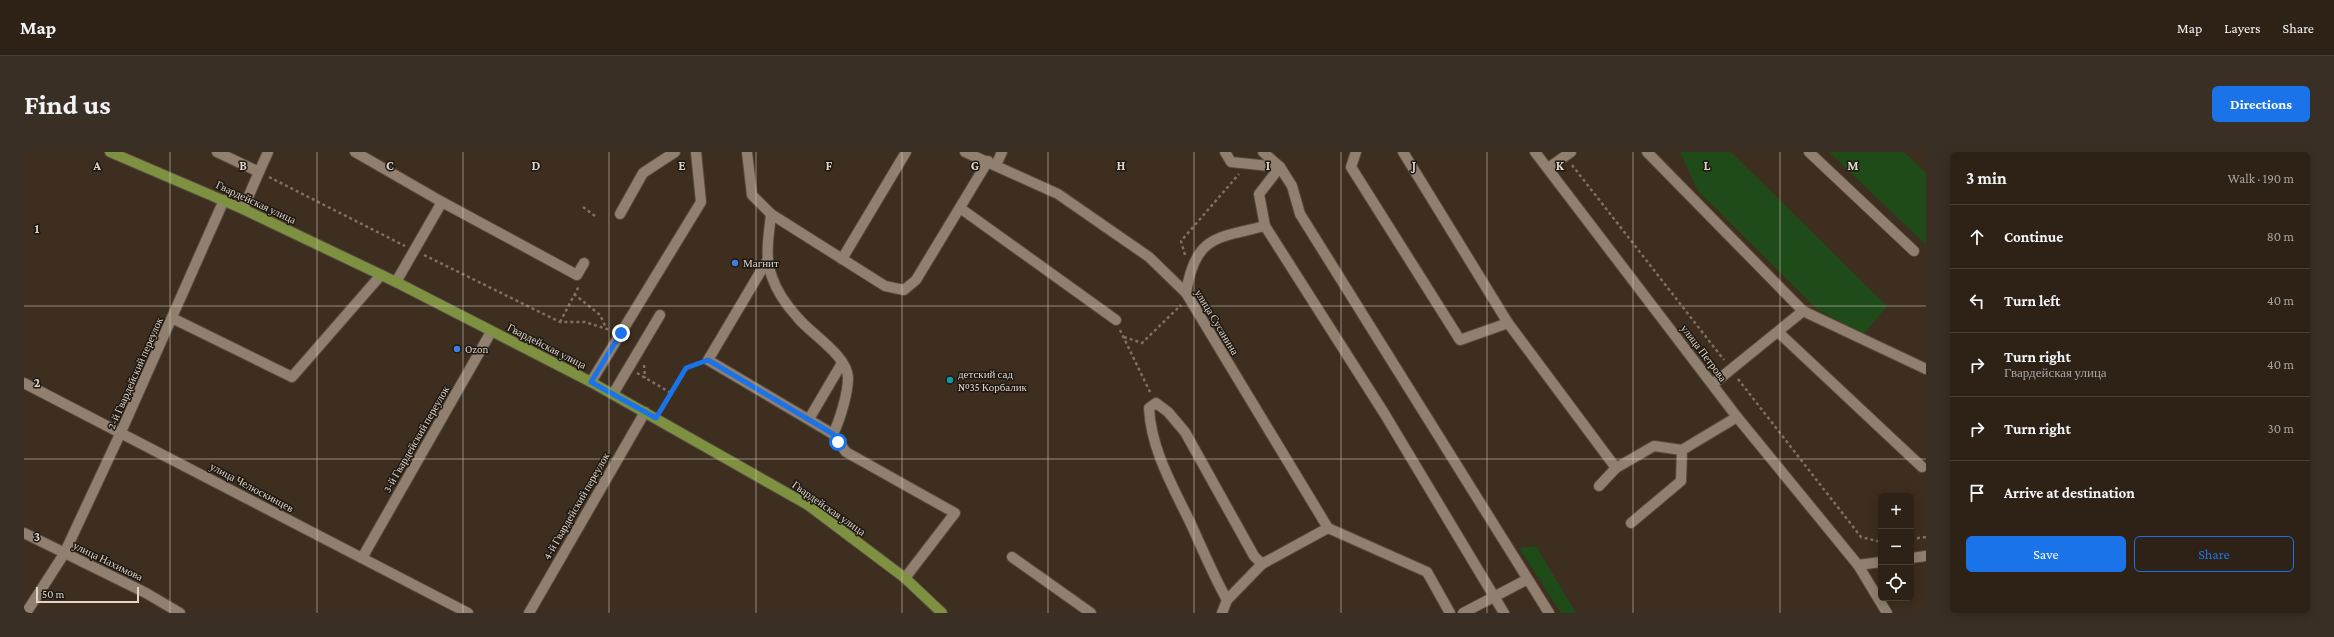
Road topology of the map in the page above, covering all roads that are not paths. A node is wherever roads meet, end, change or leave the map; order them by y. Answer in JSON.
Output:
{"nodes":[{"id":1,"x":110,"y":152,"type":"edge"},
{"id":2,"x":268,"y":152,"type":"edge"},
{"id":3,"x":355,"y":152,"type":"edge"},
{"id":4,"x":675,"y":152,"type":"edge"},
{"id":5,"x":696,"y":152,"type":"edge"},
{"id":6,"x":747,"y":152,"type":"edge"},
{"id":7,"x":906,"y":152,"type":"edge"},
{"id":8,"x":965,"y":152,"type":"edge"},
{"id":9,"x":1002,"y":152,"type":"edge"},
{"id":10,"x":1225,"y":152,"type":"edge"},
{"id":11,"x":1263,"y":152,"type":"edge"},
{"id":12,"x":1356,"y":152,"type":"edge"},
{"id":13,"x":1403,"y":152,"type":"edge"},
{"id":14,"x":1535,"y":152,"type":"edge"},
{"id":15,"x":1647,"y":152,"type":"edge"},
{"id":16,"x":1809,"y":152,"type":"edge"},
{"id":17,"x":223,"y":153,"type":"edge"},
{"id":18,"x":1568,"y":154,"type":"edge"},
{"id":19,"x":992,"y":163,"type":"junction"},
{"id":20,"x":1280,"y":167,"type":"junction"},
{"id":21,"x":1548,"y":168,"type":"junction"},
{"id":22,"x":259,"y":172,"type":"junction"},
{"id":23,"x":224,"y":200,"type":"junction"},
{"id":24,"x":442,"y":202,"type":"junction"},
{"id":25,"x":960,"y":208,"type":"junction"},
{"id":26,"x":243,"y":209,"type":"junction"},
{"id":27,"x":620,"y":214,"type":"dead end"},
{"id":28,"x":771,"y":214,"type":"junction"},
{"id":29,"x":1265,"y":226,"type":"junction"},
{"id":30,"x":1914,"y":251,"type":"dead end"},
{"id":31,"x":768,"y":259,"type":"junction"},
{"id":32,"x":842,"y":259,"type":"junction"},
{"id":33,"x":584,"y":263,"type":"dead end"},
{"id":34,"x":381,"y":275,"type":"junction"},
{"id":35,"x":396,"y":282,"type":"junction"},
{"id":36,"x":1188,"y":295,"type":"junction"},
{"id":37,"x":1803,"y":311,"type":"junction"},
{"id":38,"x":660,"y":315,"type":"dead end"},
{"id":39,"x":172,"y":318,"type":"junction"},
{"id":40,"x":1116,"y":320,"type":"road end"},
{"id":41,"x":1508,"y":323,"type":"junction"},
{"id":42,"x":491,"y":332,"type":"junction"},
{"id":43,"x":1778,"y":332,"type":"junction"},
{"id":44,"x":842,"y":363,"type":"junction"},
{"id":45,"x":1926,"y":369,"type":"edge"},
{"id":46,"x":591,"y":382,"type":"junction"},
{"id":47,"x":24,"y":383,"type":"edge"},
{"id":48,"x":1713,"y":384,"type":"junction"},
{"id":49,"x":613,"y":394,"type":"junction"},
{"id":50,"x":645,"y":412,"type":"junction"},
{"id":51,"x":1737,"y":417,"type":"junction"},
{"id":52,"x":809,"y":420,"type":"junction"},
{"id":53,"x":121,"y":432,"type":"junction"},
{"id":54,"x":833,"y":434,"type":"junction"},
{"id":55,"x":1682,"y":450,"type":"junction"},
{"id":56,"x":1922,"y":467,"type":"dead end"},
{"id":57,"x":1616,"y":468,"type":"junction"},
{"id":58,"x":1599,"y":486,"type":"dead end"},
{"id":59,"x":1630,"y":523,"type":"dead end"},
{"id":60,"x":1328,"y":528,"type":"junction"},
{"id":61,"x":24,"y":533,"type":"edge"},
{"id":62,"x":64,"y":554,"type":"junction"},
{"id":63,"x":1926,"y":556,"type":"edge"},
{"id":64,"x":1012,"y":557,"type":"dead end"},
{"id":65,"x":362,"y":558,"type":"junction"},
{"id":66,"x":1914,"y":558,"type":"edge"},
{"id":67,"x":1878,"y":562,"type":"edge"},
{"id":68,"x":1262,"y":564,"type":"junction"},
{"id":69,"x":1858,"y":565,"type":"junction"},
{"id":70,"x":905,"y":578,"type":"junction"},
{"id":71,"x":1526,"y":580,"type":"junction"},
{"id":72,"x":1494,"y":598,"type":"junction"},
{"id":73,"x":1227,"y":600,"type":"junction"},
{"id":74,"x":26,"y":613,"type":"edge"},
{"id":75,"x":180,"y":613,"type":"edge"},
{"id":76,"x":468,"y":613,"type":"edge"},
{"id":77,"x":529,"y":613,"type":"edge"},
{"id":78,"x":942,"y":613,"type":"edge"},
{"id":79,"x":1091,"y":613,"type":"edge"},
{"id":80,"x":1222,"y":613,"type":"edge"},
{"id":81,"x":1450,"y":613,"type":"edge"},
{"id":82,"x":1463,"y":613,"type":"edge"},
{"id":83,"x":1504,"y":613,"type":"edge"},
{"id":84,"x":1549,"y":613,"type":"edge"},
{"id":85,"x":1887,"y":613,"type":"edge"}],
"edges":[{"from":1,"to":23,"type":"main road","name":"Гвардейская улица"},
{"from":2,"to":22,"type":"street"},
{"from":3,"to":24,"type":"street"},
{"from":4,"to":27,"type":"street"},
{"from":5,"to":46,"type":"street"},
{"from":6,"to":28,"type":"street"},
{"from":7,"to":32,"type":"street"},
{"from":8,"to":19,"type":"street","name":"улица Сусанина"},
{"from":9,"to":19,"type":"street"},
{"from":10,"to":20,"type":"street"},
{"from":11,"to":20,"type":"street"},
{"from":12,"to":41,"type":"street"},
{"from":13,"to":41,"type":"street"},
{"from":14,"to":21,"type":"street","name":"улица Петрова"},
{"from":15,"to":37,"type":"street"},
{"from":16,"to":30,"type":"street"},
{"from":17,"to":22,"type":"street"},
{"from":18,"to":21,"type":"street"},
{"from":19,"to":25,"type":"street"},
{"from":19,"to":36,"type":"street","name":"улица Сусанина"},
{"from":20,"to":29,"type":"street"},
{"from":20,"to":71,"type":"street"},
{"from":21,"to":48,"type":"street","name":"улица Петрова"},
{"from":22,"to":26,"type":"street"},
{"from":23,"to":26,"type":"main road","name":"Гвардейская улица"},
{"from":23,"to":39,"type":"street","name":"2-й Гвардейский переулок"},
{"from":24,"to":33,"type":"street"},
{"from":24,"to":35,"type":"street"},
{"from":25,"to":32,"type":"street"},
{"from":25,"to":40,"type":"street"},
{"from":26,"to":34,"type":"main road","name":"Гвардейская улица"},
{"from":28,"to":31,"type":"street"},
{"from":28,"to":32,"type":"street"},
{"from":29,"to":36,"type":"street"},
{"from":29,"to":72,"type":"street"},
{"from":31,"to":44,"type":"street"},
{"from":31,"to":52,"type":"street"},
{"from":34,"to":35,"type":"main road","name":"Гвардейская улица"},
{"from":34,"to":39,"type":"street"},
{"from":35,"to":42,"type":"main road","name":"Гвардейская улица"},
{"from":36,"to":60,"type":"street","name":"улица Сусанина"},
{"from":37,"to":43,"type":"street"},
{"from":37,"to":45,"type":"street"},
{"from":38,"to":49,"type":"street"},
{"from":39,"to":53,"type":"street","name":"2-й Гвардейский переулок"},
{"from":41,"to":57,"type":"street"},
{"from":42,"to":46,"type":"main road","name":"Гвардейская улица"},
{"from":42,"to":65,"type":"street","name":"3-й Гвардейский переулок"},
{"from":43,"to":48,"type":"street"},
{"from":43,"to":56,"type":"street"},
{"from":44,"to":52,"type":"street"},
{"from":44,"to":54,"type":"street"},
{"from":46,"to":49,"type":"main road","name":"Гвардейская улица"},
{"from":47,"to":53,"type":"street","name":"улица Челюскинцев"},
{"from":48,"to":51,"type":"street","name":"улица Петрова"},
{"from":49,"to":50,"type":"main road","name":"Гвардейская улица"},
{"from":50,"to":70,"type":"main road","name":"Гвардейская улица"},
{"from":50,"to":77,"type":"street","name":"4-й Гвардейский переулок"},
{"from":51,"to":55,"type":"street"},
{"from":51,"to":69,"type":"street","name":"улица Петрова"},
{"from":52,"to":54,"type":"street"},
{"from":53,"to":62,"type":"street","name":"2-й Гвардейский переулок"},
{"from":53,"to":65,"type":"street","name":"улица Челюскинцев"},
{"from":54,"to":70,"type":"street"},
{"from":55,"to":57,"type":"street"},
{"from":55,"to":59,"type":"street"},
{"from":57,"to":58,"type":"street"},
{"from":60,"to":68,"type":"street"},
{"from":60,"to":81,"type":"street"},
{"from":61,"to":62,"type":"street","name":"улица Нахимова"},
{"from":62,"to":74,"type":"street","name":"2-й Гвардейский переулок"},
{"from":62,"to":75,"type":"street","name":"улица Нахимова"},
{"from":63,"to":66,"type":"street"},
{"from":64,"to":79,"type":"street"},
{"from":65,"to":76,"type":"street","name":"улица Челюскинцев"},
{"from":67,"to":69,"type":"street"},
{"from":68,"to":73,"type":"street"},
{"from":68,"to":73,"type":"street"},
{"from":69,"to":85,"type":"street","name":"улица Петрова"},
{"from":70,"to":78,"type":"main road","name":"Гвардейская улица"},
{"from":71,"to":72,"type":"street"},
{"from":71,"to":84,"type":"street"},
{"from":72,"to":82,"type":"street"},
{"from":72,"to":83,"type":"street"},
{"from":73,"to":80,"type":"street"}]}
